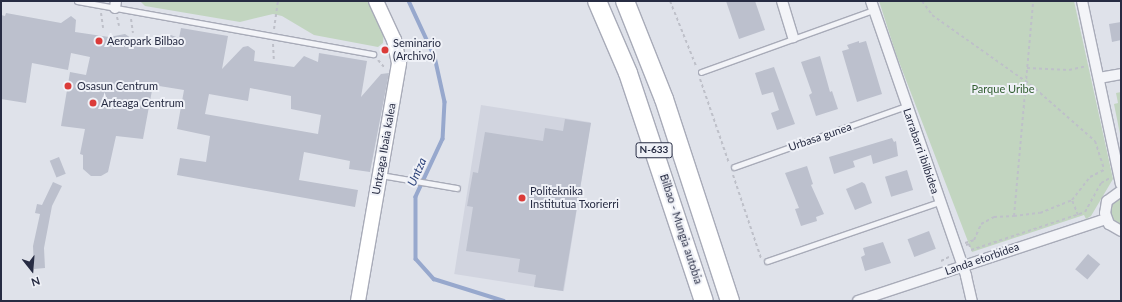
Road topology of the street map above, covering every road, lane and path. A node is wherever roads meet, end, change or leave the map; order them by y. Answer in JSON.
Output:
{"nodes":[{"id":1,"x":78,"y":1,"type":"edge"},
{"id":2,"x":376,"y":1,"type":"edge"},
{"id":3,"x":597,"y":1,"type":"edge"},
{"id":4,"x":625,"y":1,"type":"edge"},
{"id":5,"x":670,"y":1,"type":"edge"},
{"id":6,"x":782,"y":1,"type":"edge"},
{"id":7,"x":922,"y":1,"type":"edge"},
{"id":8,"x":1033,"y":1,"type":"edge"},
{"id":9,"x":1082,"y":1,"type":"edge"},
{"id":10,"x":115,"y":4,"type":"edge"},
{"id":11,"x":872,"y":5,"type":"edge"},
{"id":12,"x":794,"y":37,"type":"junction"},
{"id":13,"x":373,"y":54,"type":"joint"},
{"id":14,"x":1095,"y":63,"type":"junction"},
{"id":15,"x":1027,"y":68,"type":"junction"},
{"id":16,"x":397,"y":72,"type":"junction"},
{"id":17,"x":701,"y":72,"type":"junction"},
{"id":18,"x":1121,"y":74,"type":"edge"},
{"id":19,"x":1099,"y":78,"type":"junction"},
{"id":20,"x":1025,"y":81,"type":"junction"},
{"id":21,"x":906,"y":106,"type":"junction"},
{"id":22,"x":1117,"y":166,"type":"junction"},
{"id":23,"x":734,"y":167,"type":"junction"},
{"id":24,"x":1104,"y":170,"type":"junction"},
{"id":25,"x":379,"y":175,"type":"junction"},
{"id":26,"x":1121,"y":184,"type":"edge"},
{"id":27,"x":457,"y":188,"type":"dead end"},
{"id":28,"x":1121,"y":191,"type":"edge"},
{"id":29,"x":1072,"y":200,"type":"junction"},
{"id":30,"x":939,"y":202,"type":"junction"},
{"id":31,"x":1014,"y":216,"type":"junction"},
{"id":32,"x":1106,"y":219,"type":"junction"},
{"id":33,"x":1082,"y":225,"type":"junction"},
{"id":34,"x":1121,"y":231,"type":"edge"},
{"id":35,"x":954,"y":246,"type":"junction"},
{"id":36,"x":767,"y":261,"type":"joint"},
{"id":37,"x":962,"y":265,"type":"junction"},
{"id":38,"x":358,"y":301,"type":"edge"},
{"id":39,"x":704,"y":301,"type":"edge"},
{"id":40,"x":730,"y":301,"type":"edge"},
{"id":41,"x":858,"y":301,"type":"edge"},
{"id":42,"x":972,"y":301,"type":"edge"}],
"edges":[{"from":1,"to":10,"type":"lane"},
{"from":2,"to":16,"type":"street","name":"Untzaga Ibaia kalea"},
{"from":3,"to":39,"type":"highway","name":"Bilbao - Mungia autobia","number":"N-633"},
{"from":4,"to":40,"type":"highway","number":"N-633"},
{"from":5,"to":17,"type":"path"},
{"from":6,"to":12,"type":"street"},
{"from":7,"to":20,"type":"path"},
{"from":8,"to":15,"type":"path"},
{"from":9,"to":14,"type":"street"},
{"from":10,"to":13,"type":"lane"},
{"from":11,"to":12,"type":"lane"},
{"from":11,"to":21,"type":"street","name":"Larrabarri ibilbidea"},
{"from":12,"to":17,"type":"lane"},
{"from":13,"to":16,"type":"path"},
{"from":14,"to":15,"type":"path"},
{"from":14,"to":19,"type":"street"},
{"from":15,"to":20,"type":"path"},
{"from":16,"to":25,"type":"street","name":"Untzaga Ibaia kalea"},
{"from":17,"to":23,"type":"path"},
{"from":18,"to":19,"type":"street"},
{"from":19,"to":22,"type":"street"},
{"from":20,"to":24,"type":"path"},
{"from":20,"to":31,"type":"path"},
{"from":21,"to":23,"type":"lane","name":"Urbasa gunea"},
{"from":21,"to":30,"type":"street","name":"Larrabarri ibilbidea"},
{"from":22,"to":24,"type":"path"},
{"from":22,"to":26,"type":"street"},
{"from":23,"to":36,"type":"path"},
{"from":24,"to":29,"type":"path"},
{"from":25,"to":27,"type":"lane"},
{"from":25,"to":38,"type":"street","name":"Untzaga Ibaia kalea"},
{"from":28,"to":32,"type":"street"},
{"from":29,"to":31,"type":"path"},
{"from":29,"to":33,"type":"path"},
{"from":30,"to":35,"type":"street","name":"Larrabarri ibilbidea"},
{"from":30,"to":36,"type":"lane"},
{"from":31,"to":35,"type":"path"},
{"from":32,"to":33,"type":"street","name":"Landa etorbidea"},
{"from":32,"to":34,"type":"street"},
{"from":33,"to":37,"type":"street","name":"Landa etorbidea"},
{"from":35,"to":37,"type":"street","name":"Larrabarri ibilbidea"},
{"from":37,"to":41,"type":"street","name":"Landa etorbidea"},
{"from":37,"to":42,"type":"street","name":"Larrabarri ibilbidea"}]}
